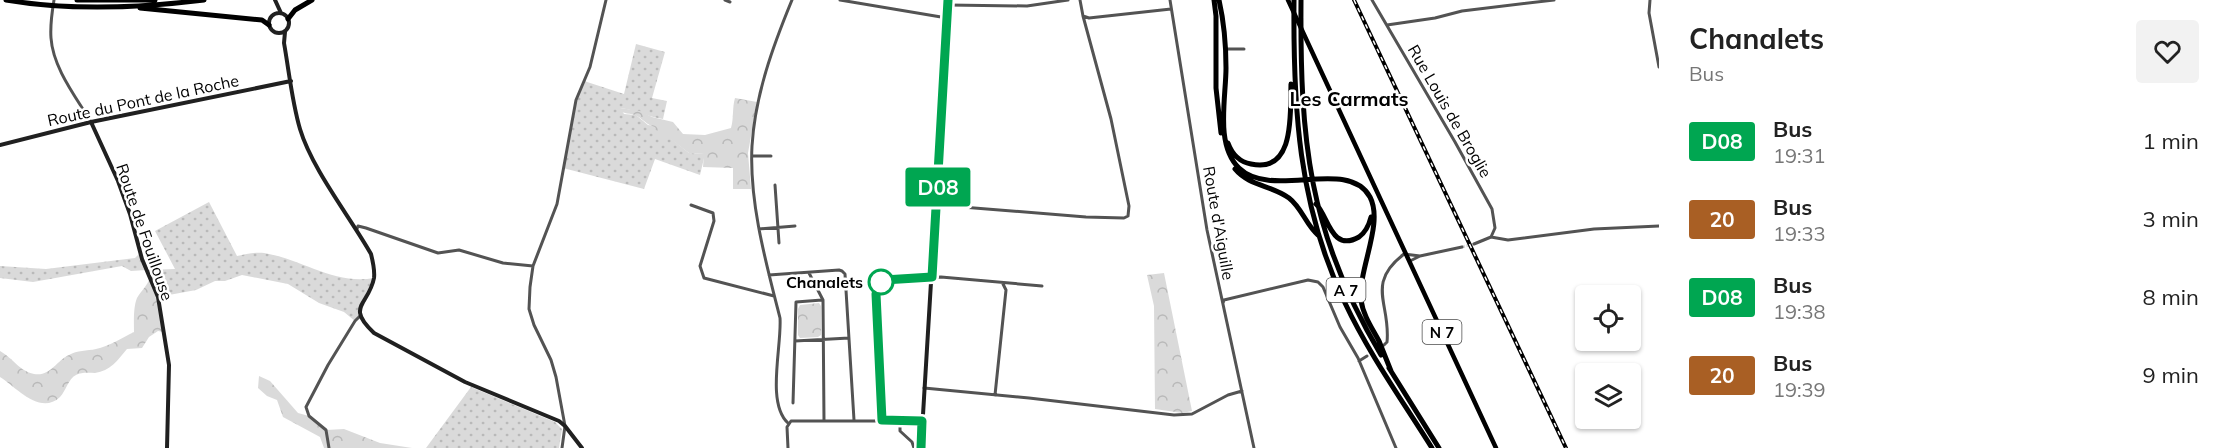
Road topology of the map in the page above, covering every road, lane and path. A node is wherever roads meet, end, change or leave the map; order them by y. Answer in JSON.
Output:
{"nodes":[{"id":1,"x":6,"y":0,"type":"edge"},
{"id":2,"x":54,"y":0,"type":"edge"},
{"id":3,"x":77,"y":0,"type":"edge"},
{"id":4,"x":149,"y":0,"type":"edge"},
{"id":5,"x":155,"y":0,"type":"edge"},
{"id":6,"x":204,"y":0,"type":"edge"},
{"id":7,"x":275,"y":0,"type":"edge"},
{"id":8,"x":312,"y":0,"type":"edge"},
{"id":9,"x":606,"y":0,"type":"edge"},
{"id":10,"x":725,"y":0,"type":"edge"},
{"id":11,"x":792,"y":0,"type":"edge"},
{"id":12,"x":840,"y":0,"type":"edge"},
{"id":13,"x":1068,"y":0,"type":"edge"},
{"id":14,"x":1080,"y":0,"type":"edge"},
{"id":15,"x":1170,"y":0,"type":"edge"},
{"id":16,"x":1214,"y":0,"type":"edge"},
{"id":17,"x":1219,"y":0,"type":"edge"},
{"id":18,"x":1288,"y":0,"type":"edge"},
{"id":19,"x":1301,"y":0,"type":"edge"},
{"id":20,"x":1372,"y":0,"type":"edge"},
{"id":21,"x":1554,"y":0,"type":"edge"},
{"id":22,"x":1650,"y":0,"type":"edge"},
{"id":23,"x":730,"y":2,"type":"dead end"},
{"id":24,"x":948,"y":2,"type":"edge"},
{"id":25,"x":1294,"y":3,"type":"edge"},
{"id":26,"x":123,"y":7,"type":"junction"},
{"id":27,"x":1171,"y":9,"type":"junction"},
{"id":28,"x":281,"y":14,"type":"junction"},
{"id":29,"x":274,"y":15,"type":"junction"},
{"id":30,"x":1083,"y":16,"type":"junction"},
{"id":31,"x":947,"y":18,"type":"junction"},
{"id":32,"x":288,"y":19,"type":"junction"},
{"id":33,"x":1297,"y":20,"type":"junction"},
{"id":34,"x":269,"y":25,"type":"junction"},
{"id":35,"x":1386,"y":25,"type":"junction"},
{"id":36,"x":285,"y":32,"type":"junction"},
{"id":37,"x":278,"y":33,"type":"junction"},
{"id":38,"x":284,"y":43,"type":"junction"},
{"id":39,"x":1226,"y":49,"type":"junction"},
{"id":40,"x":1244,"y":49,"type":"dead end"},
{"id":41,"x":1659,"y":67,"type":"edge"},
{"id":42,"x":291,"y":81,"type":"junction"},
{"id":43,"x":1295,"y":81,"type":"junction"},
{"id":44,"x":1225,"y":117,"type":"junction"},
{"id":45,"x":91,"y":122,"type":"junction"},
{"id":46,"x":0,"y":145,"type":"edge"},
{"id":47,"x":752,"y":156,"type":"junction"},
{"id":48,"x":771,"y":156,"type":"dead end"},
{"id":49,"x":1233,"y":167,"type":"junction"},
{"id":50,"x":1306,"y":172,"type":"junction"},
{"id":51,"x":775,"y":185,"type":"dead end"},
{"id":52,"x":1309,"y":189,"type":"junction"},
{"id":53,"x":1316,"y":203,"type":"junction"},
{"id":54,"x":691,"y":205,"type":"dead end"},
{"id":55,"x":937,"y":205,"type":"junction"},
{"id":56,"x":356,"y":226,"type":"junction"},
{"id":57,"x":795,"y":226,"type":"dead end"},
{"id":58,"x":1659,"y":226,"type":"edge"},
{"id":59,"x":777,"y":227,"type":"junction"},
{"id":60,"x":759,"y":229,"type":"junction"},
{"id":61,"x":1318,"y":235,"type":"junction"},
{"id":62,"x":1491,"y":237,"type":"junction"},
{"id":63,"x":780,"y":243,"type":"dead end"},
{"id":64,"x":1474,"y":244,"type":"tunnel mouth"},
{"id":65,"x":1461,"y":247,"type":"tunnel mouth"},
{"id":66,"x":1406,"y":254,"type":"junction"},
{"id":67,"x":1420,"y":256,"type":"junction"},
{"id":68,"x":1410,"y":261,"type":"junction"},
{"id":69,"x":533,"y":266,"type":"junction"},
{"id":70,"x":809,"y":273,"type":"junction"},
{"id":71,"x":770,"y":275,"type":"junction"},
{"id":72,"x":932,"y":277,"type":"junction"},
{"id":73,"x":1003,"y":283,"type":"junction"},
{"id":74,"x":1042,"y":286,"type":"dead end"},
{"id":75,"x":774,"y":296,"type":"junction"},
{"id":76,"x":823,"y":300,"type":"junction"},
{"id":77,"x":1222,"y":304,"type":"junction"},
{"id":78,"x":360,"y":316,"type":"junction"},
{"id":79,"x":849,"y":338,"type":"junction"},
{"id":80,"x":823,"y":339,"type":"junction"},
{"id":81,"x":795,"y":341,"type":"junction"},
{"id":82,"x":1384,"y":345,"type":"dead end"},
{"id":83,"x":1367,"y":356,"type":"dead end"},
{"id":84,"x":1359,"y":361,"type":"junction"},
{"id":85,"x":1391,"y":371,"type":"junction"},
{"id":86,"x":924,"y":388,"type":"junction"},
{"id":87,"x":1242,"y":391,"type":"junction"},
{"id":88,"x":995,"y":395,"type":"junction"},
{"id":89,"x":793,"y":403,"type":"dead end"},
{"id":90,"x":854,"y":420,"type":"junction"},
{"id":91,"x":882,"y":420,"type":"junction"},
{"id":92,"x":900,"y":420,"type":"junction"},
{"id":93,"x":824,"y":421,"type":"junction"},
{"id":94,"x":922,"y":421,"type":"junction"},
{"id":95,"x":788,"y":423,"type":"junction"},
{"id":96,"x":565,"y":426,"type":"junction"},
{"id":97,"x":167,"y":448,"type":"edge"},
{"id":98,"x":329,"y":448,"type":"edge"},
{"id":99,"x":562,"y":448,"type":"edge"},
{"id":100,"x":582,"y":448,"type":"edge"},
{"id":101,"x":788,"y":448,"type":"edge"},
{"id":102,"x":914,"y":448,"type":"edge"},
{"id":103,"x":921,"y":448,"type":"edge"},
{"id":104,"x":1254,"y":448,"type":"edge"},
{"id":105,"x":1396,"y":448,"type":"edge"},
{"id":106,"x":1432,"y":448,"type":"edge"},
{"id":107,"x":1439,"y":448,"type":"edge"},
{"id":108,"x":1496,"y":448,"type":"edge"}],
"edges":[{"from":1,"to":26,"type":"highway"},
{"from":2,"to":45,"type":"street","name":"Route de Fouillouse"},
{"from":3,"to":4,"type":"highway"},
{"from":4,"to":5,"type":"highway"},
{"from":6,"to":26,"type":"highway"},
{"from":7,"to":28,"type":"street"},
{"from":7,"to":29,"type":"street"},
{"from":8,"to":32,"type":"highway"},
{"from":9,"to":69,"type":"street"},
{"from":10,"to":23,"type":"street"},
{"from":11,"to":47,"type":"street"},
{"from":12,"to":31,"type":"street"},
{"from":13,"to":24,"type":"street"},
{"from":14,"to":30,"type":"street"},
{"from":15,"to":27,"type":"street","name":"Route d'Aiguille"},
{"from":16,"to":49,"type":"highway"},
{"from":17,"to":39,"type":"highway"},
{"from":18,"to":66,"type":"main road","number":"N 7"},
{"from":19,"to":33,"type":"highway","number":"A 7"},
{"from":20,"to":35,"type":"street","name":"Rue Louis de Broglie"},
{"from":21,"to":35,"type":"street"},
{"from":22,"to":41,"type":"street"},
{"from":24,"to":31,"type":"street"},
{"from":25,"to":33,"type":"highway","number":"A 7"},
{"from":26,"to":34,"type":"highway"},
{"from":27,"to":30,"type":"street"},
{"from":27,"to":77,"type":"street","name":"Route d'Aiguille"},
{"from":28,"to":29,"type":"street"},
{"from":28,"to":32,"type":"street"},
{"from":29,"to":34,"type":"street"},
{"from":30,"to":55,"type":"street"},
{"from":31,"to":55,"type":"street"},
{"from":32,"to":36,"type":"street"},
{"from":33,"to":43,"type":"highway","number":"A 7"},
{"from":33,"to":50,"type":"highway","number":"A 7"},
{"from":34,"to":37,"type":"street"},
{"from":35,"to":62,"type":"street","name":"Rue Louis de Broglie"},
{"from":36,"to":37,"type":"street"},
{"from":36,"to":38,"type":"street"},
{"from":37,"to":38,"type":"street"},
{"from":38,"to":42,"type":"street"},
{"from":39,"to":40,"type":"street"},
{"from":39,"to":44,"type":"highway"},
{"from":42,"to":45,"type":"street","name":"Route du Pont de la Roche"},
{"from":42,"to":56,"type":"street"},
{"from":43,"to":44,"type":"highway"},
{"from":43,"to":50,"type":"highway","number":"A 7"},
{"from":44,"to":85,"type":"highway"},
{"from":45,"to":46,"type":"street","name":"Route du Pont de la Roche"},
{"from":45,"to":97,"type":"street","name":"Route de Fouillouse"},
{"from":47,"to":48,"type":"street"},
{"from":47,"to":60,"type":"street"},
{"from":49,"to":53,"type":"highway"},
{"from":49,"to":61,"type":"highway"},
{"from":50,"to":52,"type":"highway","number":"A 7"},
{"from":51,"to":59,"type":"street"},
{"from":52,"to":53,"type":"highway","number":"A 7"},
{"from":52,"to":61,"type":"highway","number":"A 7"},
{"from":53,"to":85,"type":"highway","number":"A 7"},
{"from":54,"to":75,"type":"street"},
{"from":55,"to":72,"type":"street"},
{"from":56,"to":69,"type":"street"},
{"from":56,"to":78,"type":"street"},
{"from":57,"to":59,"type":"street"},
{"from":58,"to":62,"type":"street"},
{"from":59,"to":60,"type":"street"},
{"from":59,"to":63,"type":"street"},
{"from":60,"to":71,"type":"street"},
{"from":61,"to":106,"type":"highway","number":"A 7"},
{"from":62,"to":64,"type":"street"},
{"from":65,"to":67,"type":"street"},
{"from":66,"to":67,"type":"street"},
{"from":66,"to":68,"type":"main road","number":"N 7"},
{"from":66,"to":82,"type":"street"},
{"from":67,"to":68,"type":"street"},
{"from":68,"to":108,"type":"main road","number":"N 7"},
{"from":69,"to":96,"type":"street"},
{"from":70,"to":71,"type":"street"},
{"from":70,"to":76,"type":"street"},
{"from":70,"to":79,"type":"street"},
{"from":71,"to":75,"type":"street"},
{"from":72,"to":73,"type":"street"},
{"from":72,"to":86,"type":"street"},
{"from":72,"to":91,"type":"street"},
{"from":73,"to":74,"type":"street"},
{"from":73,"to":88,"type":"street"},
{"from":75,"to":95,"type":"street"},
{"from":76,"to":80,"type":"street"},
{"from":76,"to":81,"type":"street"},
{"from":77,"to":84,"type":"street"},
{"from":77,"to":87,"type":"street","name":"Route d'Aiguille"},
{"from":78,"to":96,"type":"street"},
{"from":78,"to":98,"type":"street"},
{"from":79,"to":80,"type":"street"},
{"from":79,"to":90,"type":"street"},
{"from":80,"to":81,"type":"street"},
{"from":80,"to":93,"type":"street"},
{"from":81,"to":89,"type":"street"},
{"from":83,"to":84,"type":"street"},
{"from":84,"to":105,"type":"street"},
{"from":85,"to":107,"type":"highway","number":"A 7"},
{"from":86,"to":88,"type":"street"},
{"from":86,"to":94,"type":"street"},
{"from":87,"to":88,"type":"street"},
{"from":87,"to":104,"type":"street","name":"Route d'Aiguille"},
{"from":90,"to":91,"type":"street"},
{"from":90,"to":93,"type":"street"},
{"from":91,"to":92,"type":"street"},
{"from":92,"to":94,"type":"street"},
{"from":92,"to":102,"type":"street"},
{"from":93,"to":95,"type":"street"},
{"from":94,"to":103,"type":"street"},
{"from":95,"to":101,"type":"street"},
{"from":96,"to":99,"type":"street"},
{"from":96,"to":100,"type":"street"}]}
